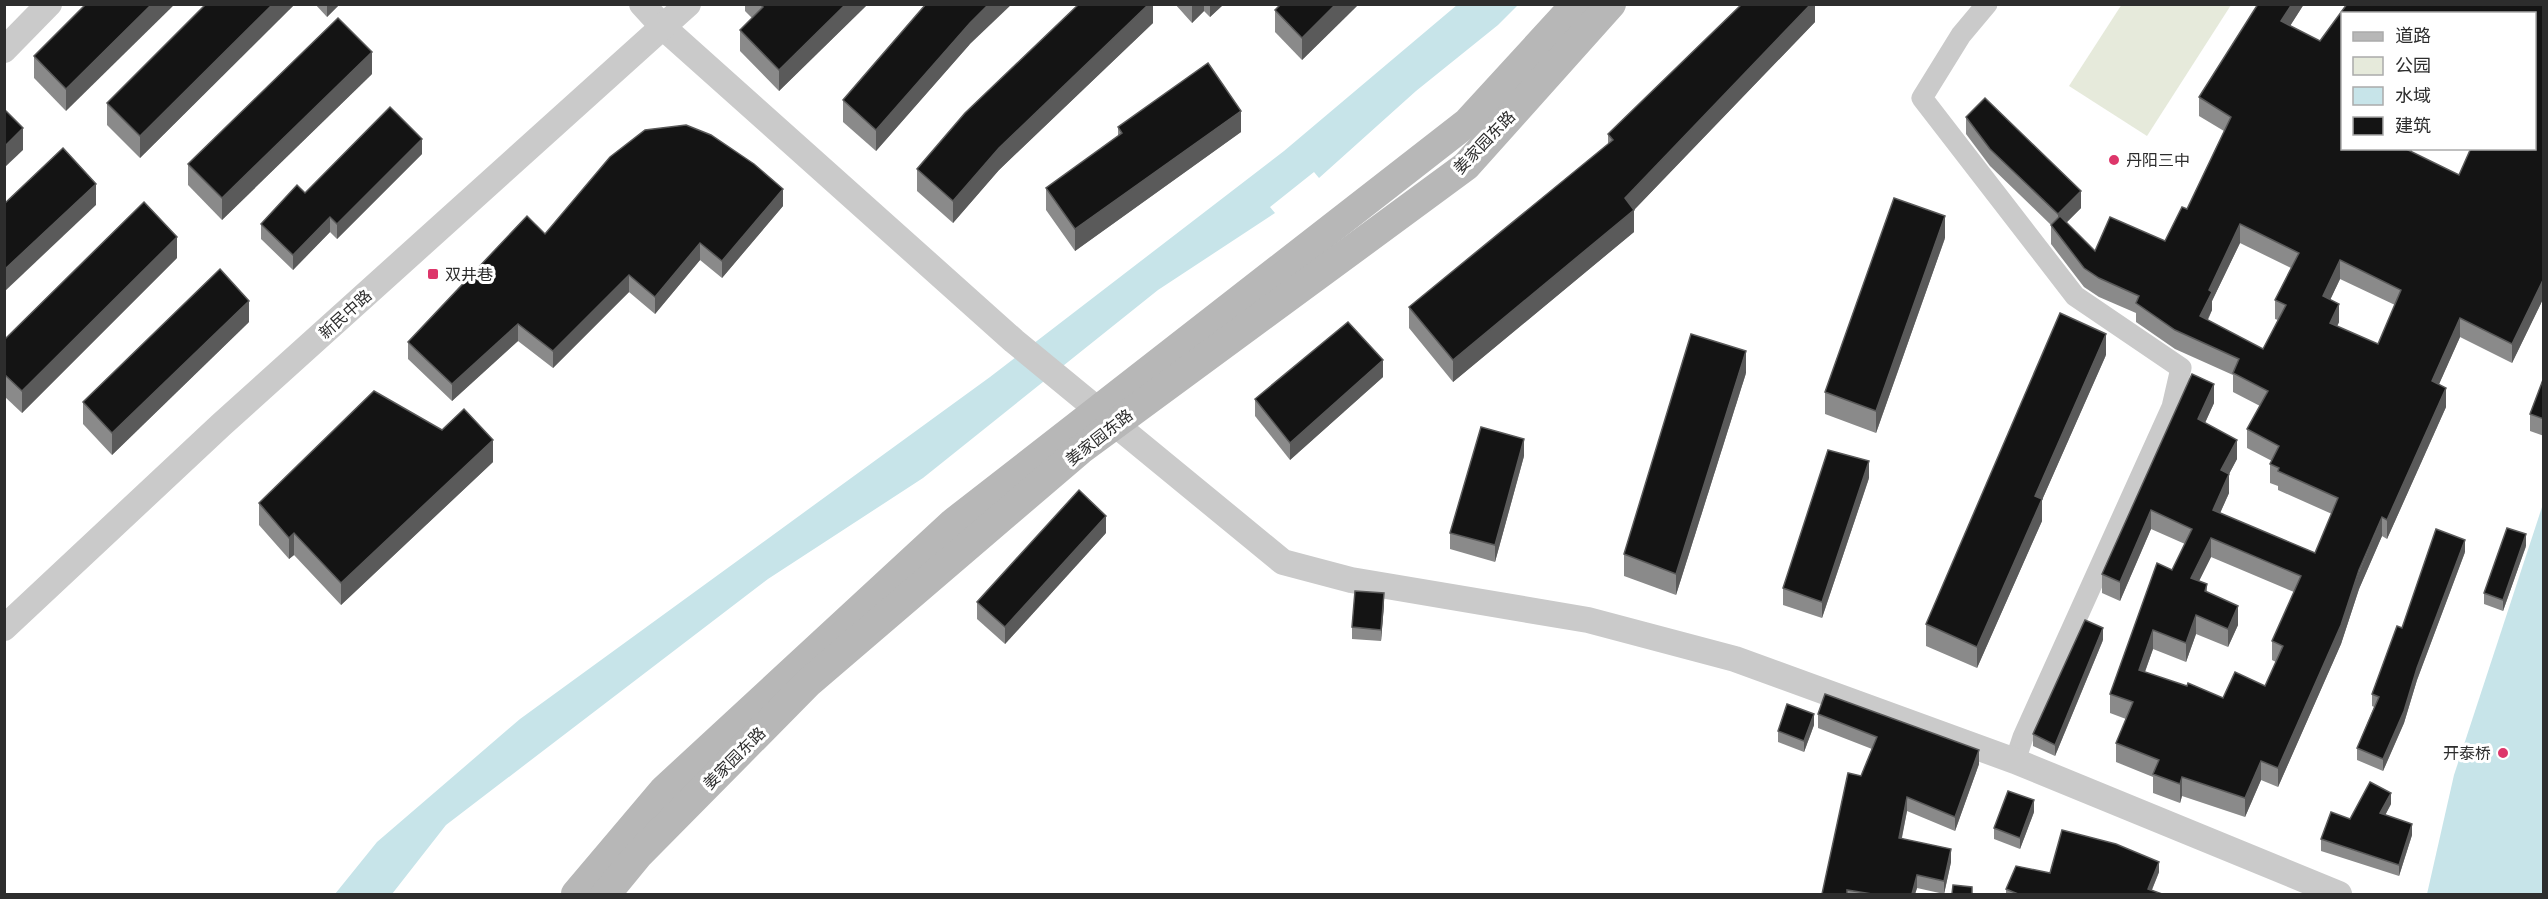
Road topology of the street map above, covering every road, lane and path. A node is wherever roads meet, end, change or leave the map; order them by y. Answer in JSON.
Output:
{"nodes":[{"id":1,"x":49,"y":4,"type":"edge"},
{"id":2,"x":642,"y":4,"type":"edge"},
{"id":3,"x":688,"y":4,"type":"edge"},
{"id":4,"x":1576,"y":4,"type":"edge"},
{"id":5,"x":1611,"y":4,"type":"edge"},
{"id":6,"x":1987,"y":4,"type":"edge"},
{"id":7,"x":664,"y":28,"type":"junction"},
{"id":8,"x":4,"y":50,"type":"edge"},
{"id":9,"x":1105,"y":417,"type":"junction"},
{"id":10,"x":4,"y":628,"type":"edge"},
{"id":11,"x":2015,"y":762,"type":"junction"},
{"id":12,"x":576,"y":894,"type":"edge"},
{"id":13,"x":606,"y":894,"type":"edge"},
{"id":14,"x":2339,"y":894,"type":"edge"}],
"edges":[{"from":1,"to":8,"type":"street"},
{"from":2,"to":7,"type":"street"},
{"from":3,"to":7,"type":"street","name":"新民中路"},
{"from":4,"to":9,"type":"main road","name":"姜家园东路"},
{"from":5,"to":9,"type":"main road","name":"姜家园东路"},
{"from":6,"to":11,"type":"street"},
{"from":7,"to":9,"type":"street"},
{"from":7,"to":10,"type":"street","name":"新民中路"},
{"from":9,"to":11,"type":"street"},
{"from":9,"to":12,"type":"main road","name":"姜家园东路"},
{"from":9,"to":13,"type":"main road","name":"姜家园东路"},
{"from":11,"to":14,"type":"street"}]}
